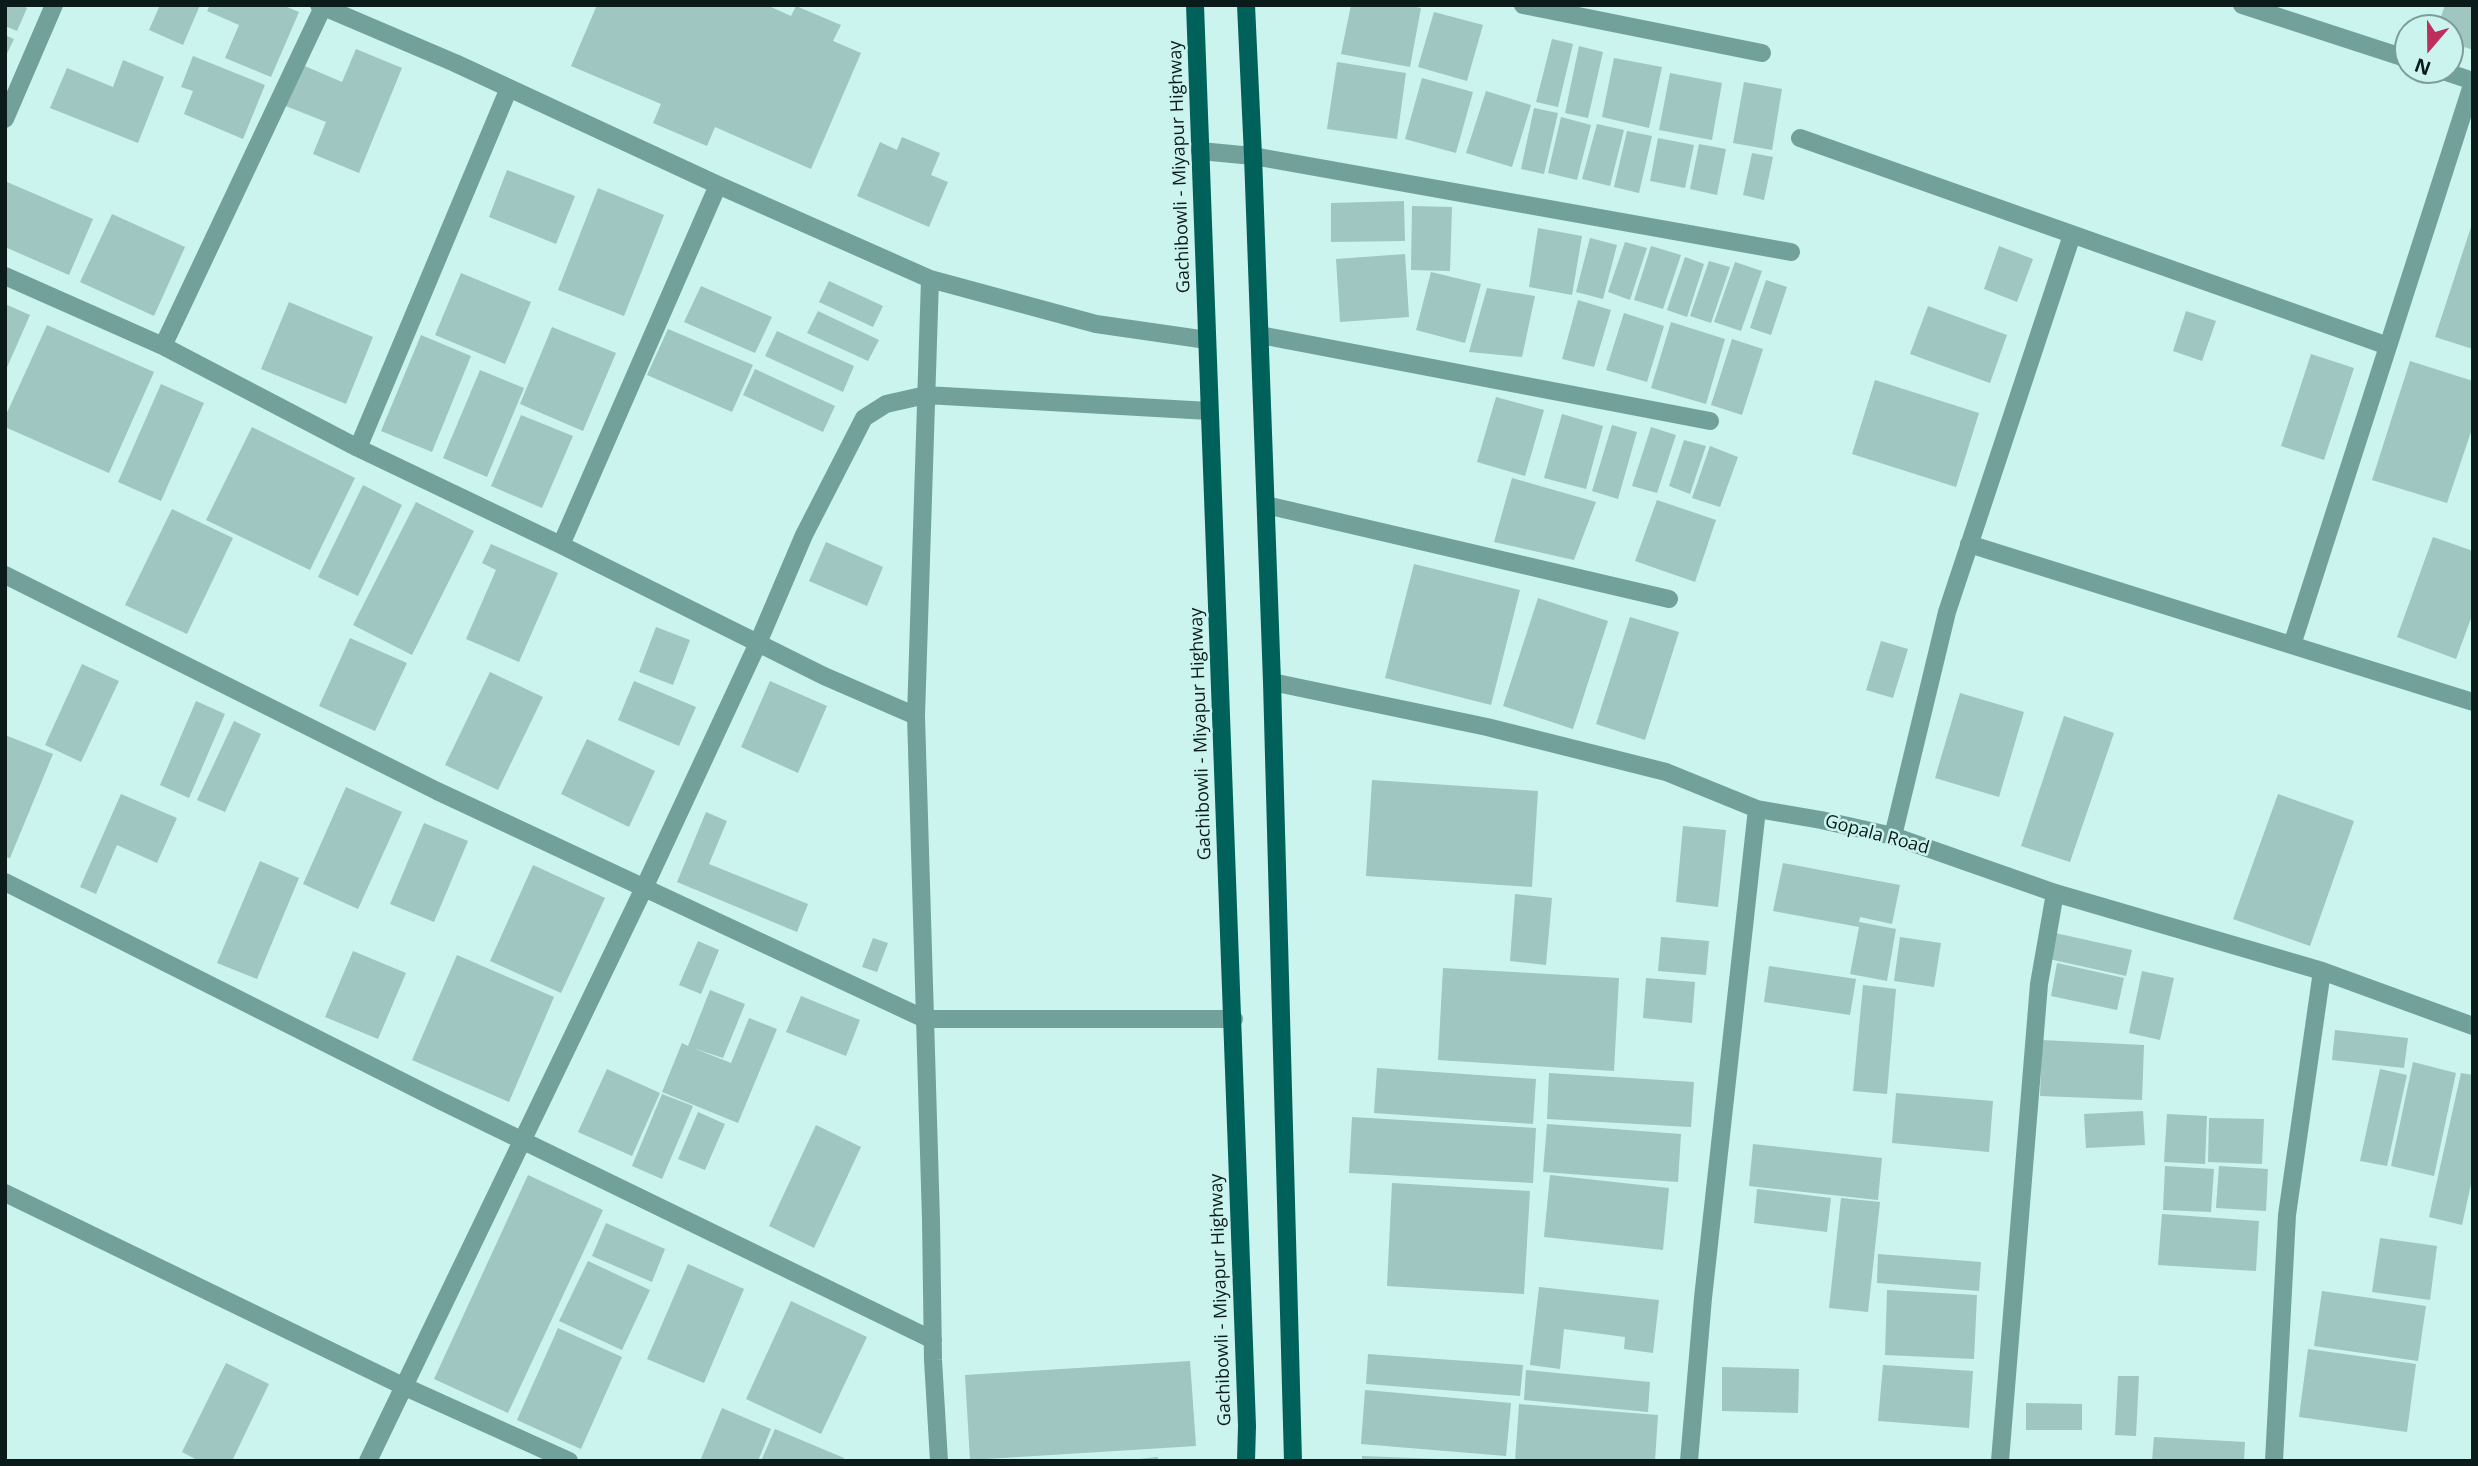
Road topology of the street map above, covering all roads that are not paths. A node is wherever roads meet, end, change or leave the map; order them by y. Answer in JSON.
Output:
{"nodes":[{"id":1,"x":54,"y":5,"type":"edge"},
{"id":2,"x":1195,"y":5,"type":"edge"},
{"id":3,"x":1246,"y":5,"type":"edge"},
{"id":4,"x":1523,"y":5,"type":"edge"},
{"id":5,"x":2242,"y":5,"type":"edge"},
{"id":6,"x":321,"y":6,"type":"edge"},
{"id":7,"x":1762,"y":53,"type":"dead end"},
{"id":8,"x":2394,"y":55,"type":"edge"},
{"id":9,"x":2473,"y":81,"type":"edge"},
{"id":10,"x":509,"y":88,"type":"junction"},
{"id":11,"x":5,"y":120,"type":"edge"},
{"id":12,"x":1800,"y":138,"type":"dead end"},
{"id":13,"x":1200,"y":151,"type":"junction"},
{"id":14,"x":1253,"y":156,"type":"junction"},
{"id":15,"x":718,"y":185,"type":"junction"},
{"id":16,"x":2071,"y":235,"type":"junction"},
{"id":17,"x":1791,"y":252,"type":"dead end"},
{"id":18,"x":5,"y":276,"type":"edge"},
{"id":19,"x":930,"y":279,"type":"junction"},
{"id":20,"x":1260,"y":335,"type":"junction"},
{"id":21,"x":1207,"y":340,"type":"junction"},
{"id":22,"x":163,"y":346,"type":"junction"},
{"id":23,"x":2388,"y":346,"type":"junction"},
{"id":24,"x":926,"y":395,"type":"junction"},
{"id":25,"x":1209,"y":411,"type":"junction"},
{"id":26,"x":1710,"y":421,"type":"dead end"},
{"id":27,"x":358,"y":448,"type":"junction"},
{"id":28,"x":1266,"y":505,"type":"junction"},
{"id":29,"x":1969,"y":544,"type":"junction"},
{"id":30,"x":561,"y":545,"type":"junction"},
{"id":31,"x":5,"y":575,"type":"edge"},
{"id":32,"x":1669,"y":598,"type":"dead end"},
{"id":33,"x":758,"y":643,"type":"junction"},
{"id":34,"x":2292,"y":645,"type":"junction"},
{"id":35,"x":1272,"y":682,"type":"junction"},
{"id":36,"x":2473,"y":702,"type":"edge"},
{"id":37,"x":916,"y":716,"type":"junction"},
{"id":38,"x":1757,"y":809,"type":"junction"},
{"id":39,"x":1893,"y":836,"type":"junction"},
{"id":40,"x":5,"y":881,"type":"edge"},
{"id":41,"x":644,"y":888,"type":"junction"},
{"id":42,"x":2055,"y":893,"type":"junction"},
{"id":43,"x":2322,"y":971,"type":"junction"},
{"id":44,"x":1234,"y":1018,"type":"junction"},
{"id":45,"x":925,"y":1019,"type":"junction"},
{"id":46,"x":2473,"y":1026,"type":"edge"},
{"id":47,"x":523,"y":1140,"type":"junction"},
{"id":48,"x":5,"y":1193,"type":"edge"},
{"id":49,"x":933,"y":1340,"type":"junction"},
{"id":50,"x":403,"y":1386,"type":"junction"},
{"id":51,"x":368,"y":1461,"type":"edge"},
{"id":52,"x":569,"y":1461,"type":"edge"},
{"id":53,"x":939,"y":1461,"type":"edge"},
{"id":54,"x":1246,"y":1461,"type":"edge"},
{"id":55,"x":1293,"y":1461,"type":"edge"},
{"id":56,"x":1689,"y":1461,"type":"edge"},
{"id":57,"x":2000,"y":1461,"type":"edge"},
{"id":58,"x":2274,"y":1461,"type":"edge"}],
"edges":[{"from":1,"to":11,"type":"street"},
{"from":2,"to":13,"type":"main road","name":"Gachibowli - Miyapur Highway"},
{"from":3,"to":14,"type":"main road"},
{"from":4,"to":7,"type":"street"},
{"from":5,"to":8,"type":"street"},
{"from":6,"to":10,"type":"street"},
{"from":6,"to":22,"type":"street"},
{"from":9,"to":23,"type":"street"},
{"from":10,"to":15,"type":"street"},
{"from":10,"to":27,"type":"street"},
{"from":12,"to":16,"type":"street"},
{"from":13,"to":14,"type":"street"},
{"from":13,"to":21,"type":"main road","name":"Gachibowli - Miyapur Highway"},
{"from":14,"to":17,"type":"street"},
{"from":14,"to":20,"type":"main road"},
{"from":15,"to":19,"type":"street"},
{"from":15,"to":30,"type":"street"},
{"from":16,"to":23,"type":"street"},
{"from":16,"to":29,"type":"street"},
{"from":18,"to":22,"type":"street"},
{"from":19,"to":21,"type":"street"},
{"from":19,"to":24,"type":"street"},
{"from":20,"to":26,"type":"street"},
{"from":20,"to":28,"type":"main road"},
{"from":21,"to":25,"type":"main road","name":"Gachibowli - Miyapur Highway"},
{"from":22,"to":27,"type":"street"},
{"from":23,"to":34,"type":"street"},
{"from":24,"to":25,"type":"street"},
{"from":24,"to":33,"type":"street"},
{"from":24,"to":37,"type":"street"},
{"from":25,"to":44,"type":"main road","name":"Gachibowli - Miyapur Highway"},
{"from":27,"to":30,"type":"street"},
{"from":28,"to":32,"type":"street"},
{"from":28,"to":35,"type":"main road"},
{"from":29,"to":34,"type":"street"},
{"from":29,"to":39,"type":"street"},
{"from":30,"to":33,"type":"street"},
{"from":31,"to":41,"type":"street"},
{"from":33,"to":37,"type":"street"},
{"from":33,"to":41,"type":"street"},
{"from":34,"to":36,"type":"street"},
{"from":35,"to":38,"type":"street","name":"Gopala Road"},
{"from":35,"to":55,"type":"main road"},
{"from":37,"to":45,"type":"street"},
{"from":38,"to":39,"type":"street","name":"Gopala Road"},
{"from":38,"to":56,"type":"street"},
{"from":39,"to":42,"type":"street","name":"Gopala Road"},
{"from":40,"to":47,"type":"street"},
{"from":41,"to":45,"type":"street"},
{"from":41,"to":47,"type":"street"},
{"from":42,"to":43,"type":"street","name":"Gopala Road"},
{"from":42,"to":57,"type":"street"},
{"from":43,"to":46,"type":"street","name":"Gopala Road"},
{"from":43,"to":58,"type":"street"},
{"from":44,"to":45,"type":"street"},
{"from":44,"to":54,"type":"main road","name":"Gachibowli - Miyapur Highway"},
{"from":45,"to":49,"type":"street"},
{"from":47,"to":49,"type":"street"},
{"from":47,"to":50,"type":"street"},
{"from":48,"to":50,"type":"street"},
{"from":49,"to":53,"type":"street"},
{"from":50,"to":51,"type":"street"},
{"from":50,"to":52,"type":"street"}]}
